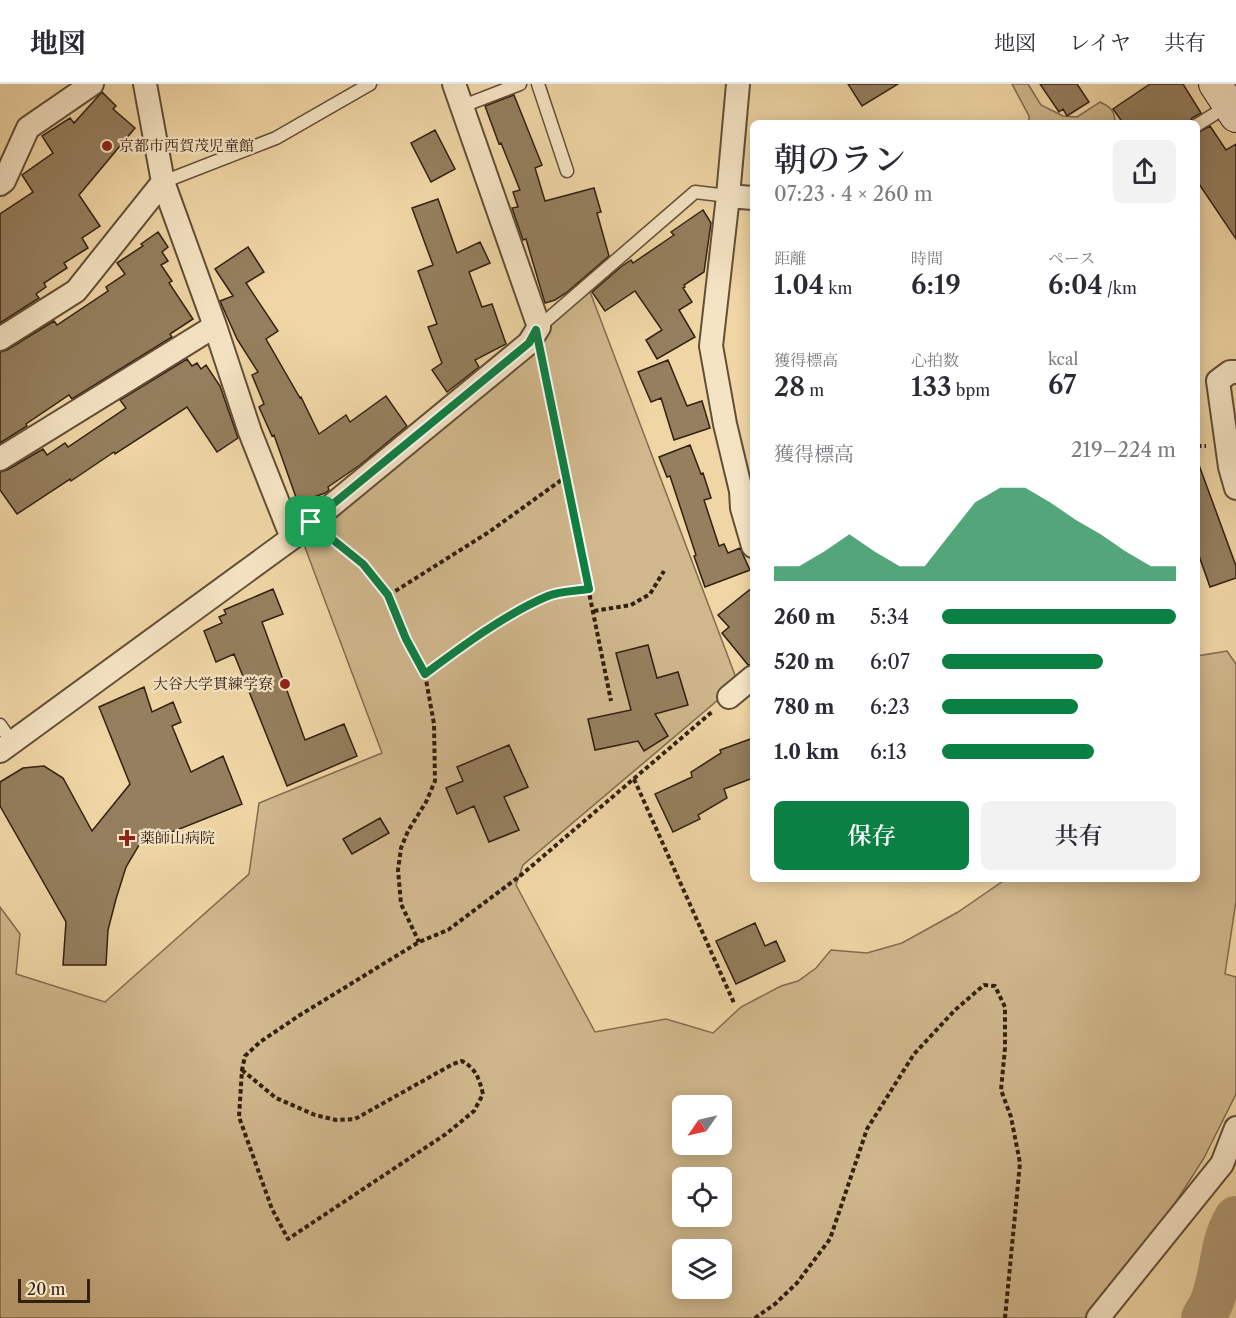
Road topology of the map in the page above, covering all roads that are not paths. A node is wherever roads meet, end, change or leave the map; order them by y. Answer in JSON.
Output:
{"nodes":[{"id":1,"x":92,"y":84,"type":"edge"},
{"id":2,"x":145,"y":84,"type":"edge"},
{"id":3,"x":370,"y":84,"type":"edge"},
{"id":4,"x":454,"y":84,"type":"edge"},
{"id":5,"x":520,"y":84,"type":"edge"},
{"id":6,"x":538,"y":84,"type":"edge"},
{"id":7,"x":738,"y":84,"type":"edge"},
{"id":8,"x":1226,"y":102,"type":"edge"},
{"id":9,"x":463,"y":106,"type":"junction"},
{"id":10,"x":1200,"y":123,"type":"edge"},
{"id":11,"x":567,"y":171,"type":"dead end"},
{"id":12,"x":163,"y":182,"type":"junction"},
{"id":13,"x":0,"y":184,"type":"edge"},
{"id":14,"x":728,"y":196,"type":"junction"},
{"id":15,"x":750,"y":198,"type":"edge"},
{"id":16,"x":215,"y":326,"type":"junction"},
{"id":17,"x":537,"y":328,"type":"junction"},
{"id":18,"x":0,"y":339,"type":"edge"},
{"id":19,"x":1236,"y":372,"type":"edge"},
{"id":20,"x":0,"y":459,"type":"edge"},
{"id":21,"x":747,"y":488,"type":"edge"},
{"id":22,"x":1236,"y":488,"type":"edge"},
{"id":23,"x":750,"y":536,"type":"edge"},
{"id":24,"x":292,"y":538,"type":"junction"},
{"id":25,"x":750,"y":680,"type":"edge"},
{"id":26,"x":729,"y":698,"type":"road end"},
{"id":27,"x":4,"y":739,"type":"edge"},
{"id":28,"x":1236,"y":1128,"type":"edge"},
{"id":29,"x":1098,"y":1318,"type":"edge"}],
"edges":[{"from":1,"to":13,"type":"street"},
{"from":2,"to":12,"type":"street"},
{"from":3,"to":12,"type":"lane"},
{"from":4,"to":9,"type":"street"},
{"from":5,"to":9,"type":"lane"},
{"from":6,"to":11,"type":"lane"},
{"from":7,"to":14,"type":"street"},
{"from":8,"to":10,"type":"lane"},
{"from":9,"to":17,"type":"street"},
{"from":12,"to":16,"type":"street"},
{"from":12,"to":18,"type":"street"},
{"from":14,"to":15,"type":"street"},
{"from":14,"to":17,"type":"lane"},
{"from":14,"to":21,"type":"street"},
{"from":16,"to":20,"type":"street"},
{"from":16,"to":24,"type":"street"},
{"from":17,"to":24,"type":"street"},
{"from":19,"to":22,"type":"street"},
{"from":21,"to":23,"type":"street"},
{"from":24,"to":27,"type":"street"},
{"from":25,"to":26,"type":"street"},
{"from":28,"to":29,"type":"street"}]}
